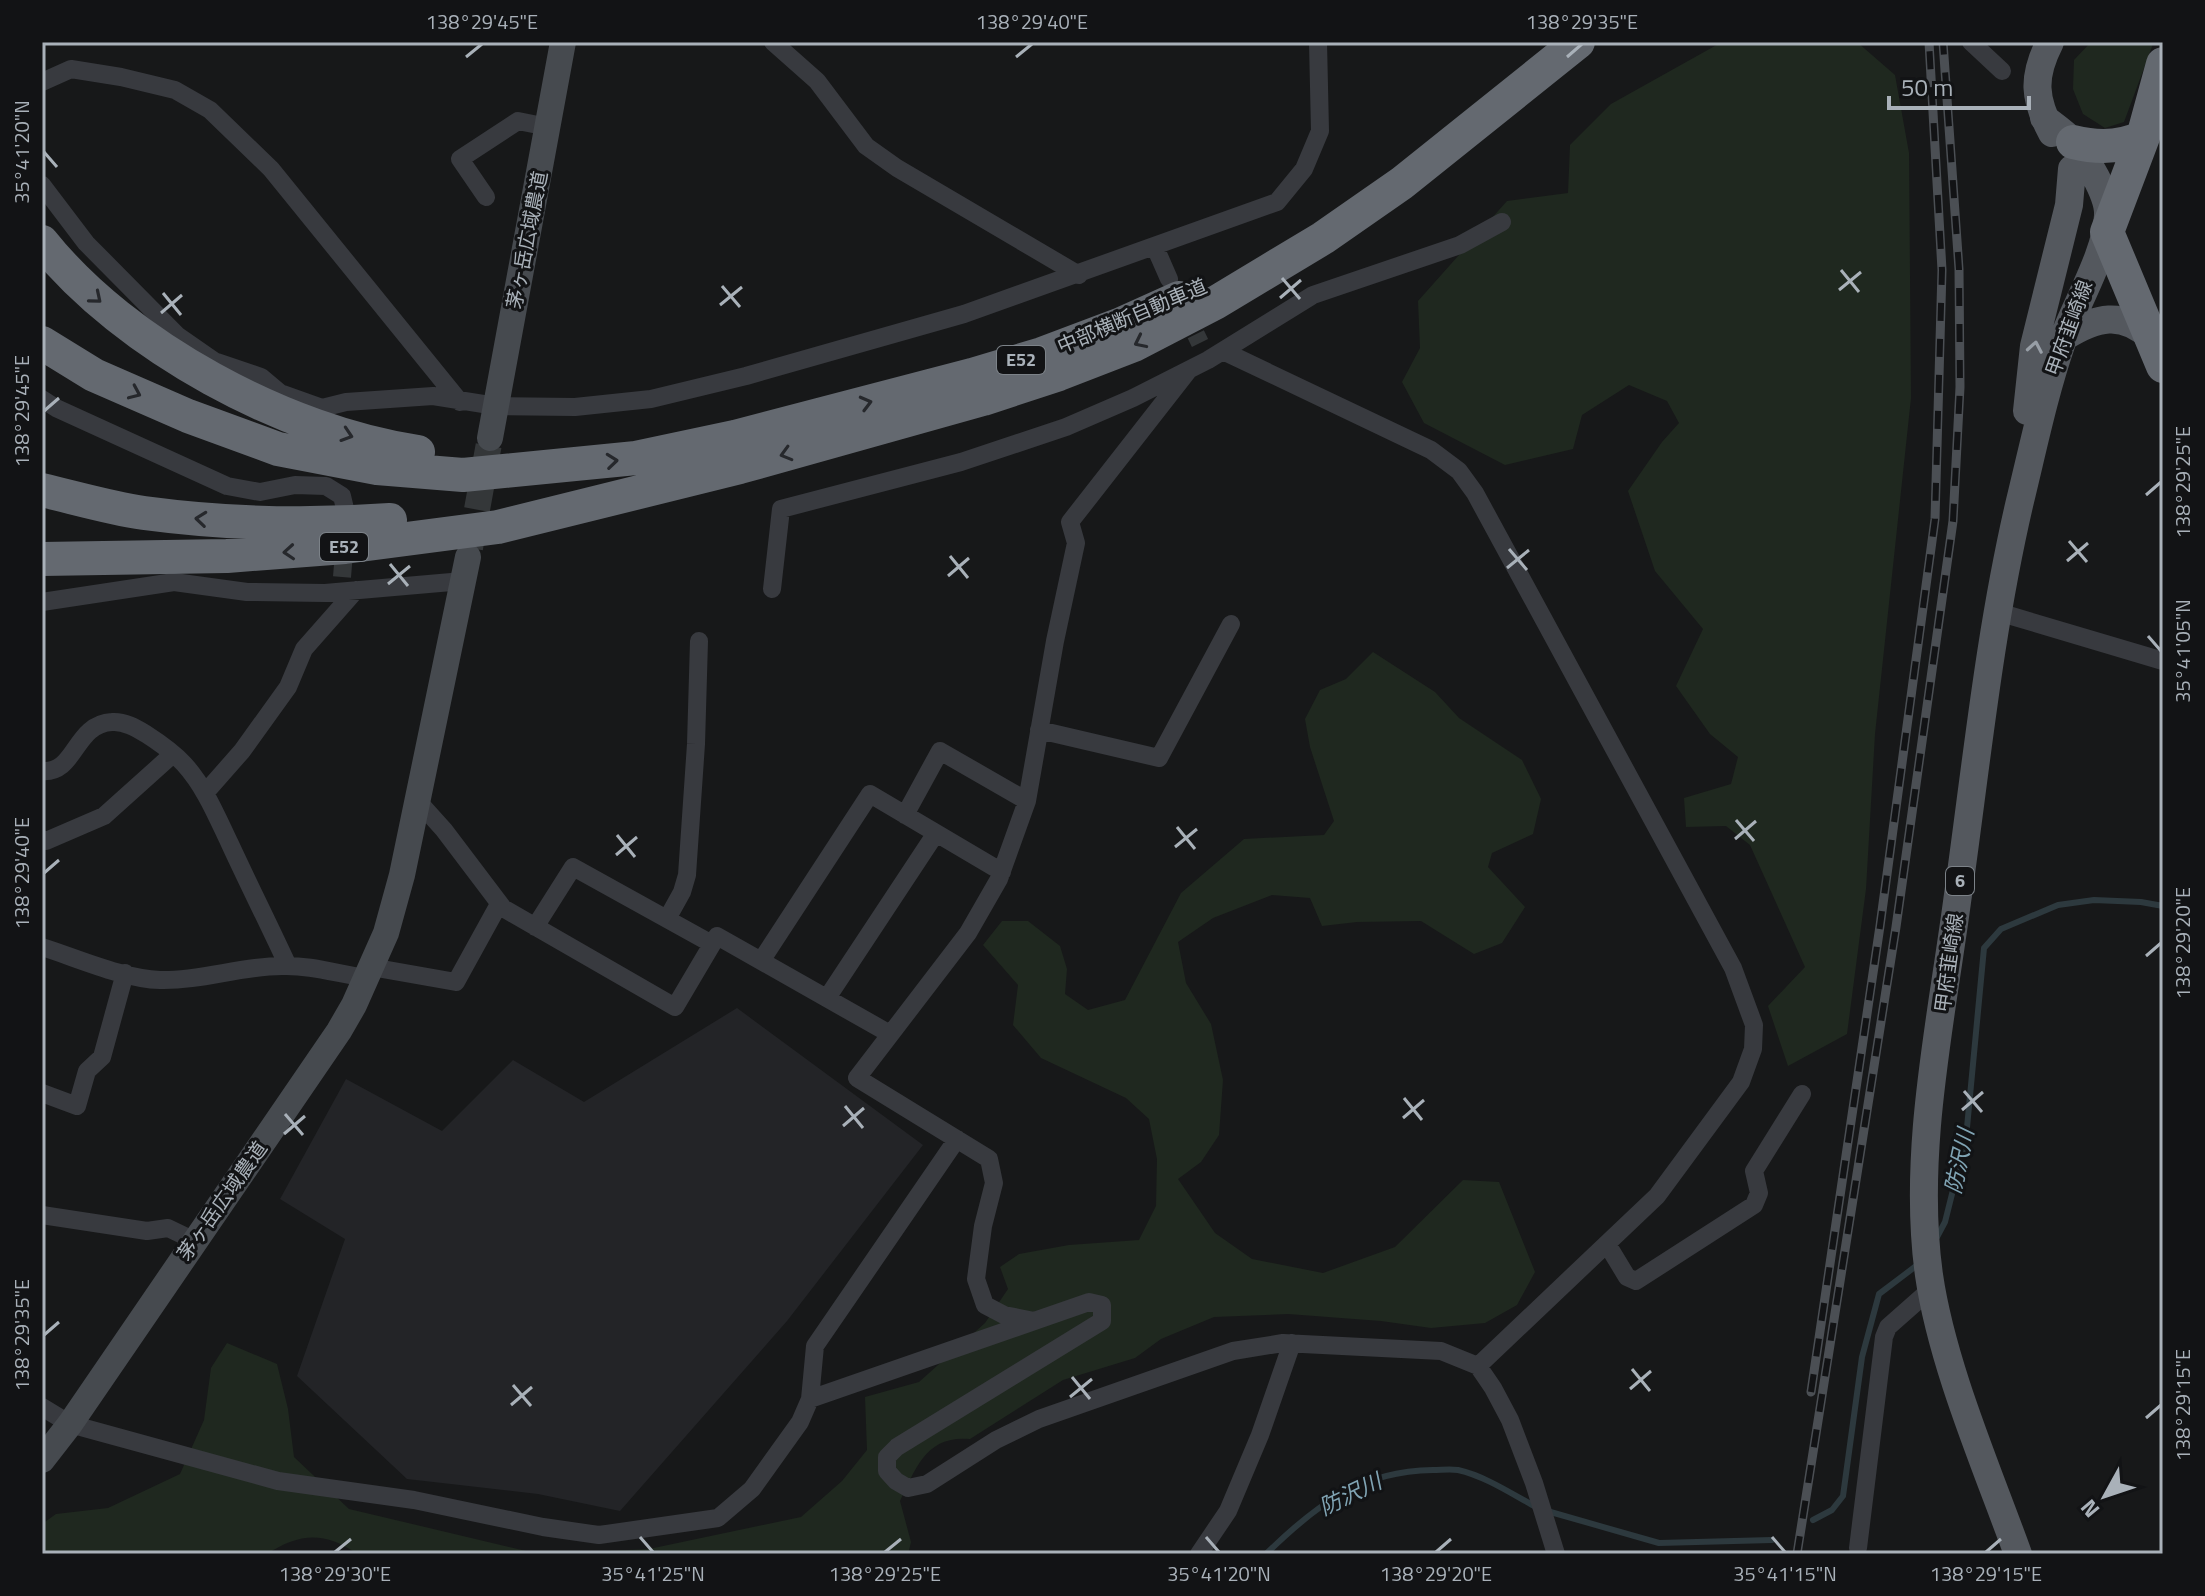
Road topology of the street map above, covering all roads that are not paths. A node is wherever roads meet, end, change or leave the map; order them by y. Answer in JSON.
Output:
{"nodes":[{"id":1,"x":563,"y":42,"type":"edge"},
{"id":2,"x":773,"y":42,"type":"edge"},
{"id":3,"x":1318,"y":42,"type":"edge"},
{"id":4,"x":1578,"y":42,"type":"edge"},
{"id":5,"x":1971,"y":42,"type":"edge"},
{"id":6,"x":2050,"y":42,"type":"edge"},
{"id":7,"x":2163,"y":64,"type":"edge"},
{"id":8,"x":2002,"y":71,"type":"dead end"},
{"id":9,"x":42,"y":82,"type":"edge"},
{"id":10,"x":548,"y":127,"type":"junction"},
{"id":11,"x":1462,"y":132,"type":"junction"},
{"id":12,"x":2143,"y":137,"type":"junction"},
{"id":13,"x":2072,"y":156,"type":"junction"},
{"id":14,"x":42,"y":185,"type":"edge"},
{"id":15,"x":486,"y":197,"type":"dead end"},
{"id":16,"x":1502,"y":222,"type":"dead end"},
{"id":17,"x":2107,"y":232,"type":"junction"},
{"id":18,"x":42,"y":242,"type":"edge"},
{"id":19,"x":1155,"y":247,"type":"junction"},
{"id":20,"x":1079,"y":275,"type":"junction"},
{"id":21,"x":1169,"y":279,"type":"dead end"},
{"id":22,"x":2064,"y":337,"type":"junction"},
{"id":23,"x":42,"y":343,"type":"edge"},
{"id":24,"x":1200,"y":343,"type":"tunnel mouth"},
{"id":25,"x":2158,"y":352,"type":"edge"},
{"id":26,"x":1216,"y":356,"type":"junction"},
{"id":27,"x":1188,"y":371,"type":"junction"},
{"id":28,"x":42,"y":399,"type":"edge"},
{"id":29,"x":460,"y":402,"type":"junction"},
{"id":30,"x":496,"y":406,"type":"junction"},
{"id":31,"x":490,"y":438,"type":"tunnel mouth"},
{"id":32,"x":535,"y":469,"type":"junction"},
{"id":33,"x":42,"y":490,"type":"edge"},
{"id":34,"x":641,"y":491,"type":"junction"},
{"id":35,"x":346,"y":513,"type":"dead end"},
{"id":36,"x":2012,"y":535,"type":"junction"},
{"id":37,"x":42,"y":559,"type":"edge"},
{"id":38,"x":465,"y":569,"type":"joint"},
{"id":39,"x":348,"y":586,"type":"junction"},
{"id":40,"x":772,"y":589,"type":"dead end"},
{"id":41,"x":42,"y":602,"type":"edge"},
{"id":42,"x":1998,"y":612,"type":"junction"},
{"id":43,"x":1231,"y":624,"type":"dead end"},
{"id":44,"x":699,"y":641,"type":"dead end"},
{"id":45,"x":2163,"y":661,"type":"edge"},
{"id":46,"x":1039,"y":730,"type":"junction"},
{"id":47,"x":173,"y":754,"type":"junction"},
{"id":48,"x":42,"y":771,"type":"edge"},
{"id":49,"x":205,"y":793,"type":"junction"},
{"id":50,"x":417,"y":800,"type":"junction"},
{"id":51,"x":1027,"y":801,"type":"junction"},
{"id":52,"x":905,"y":815,"type":"junction"},
{"id":53,"x":936,"y":833,"type":"junction"},
{"id":54,"x":42,"y":839,"type":"edge"},
{"id":55,"x":1002,"y":872,"type":"junction"},
{"id":56,"x":499,"y":904,"type":"junction"},
{"id":57,"x":667,"y":919,"type":"junction"},
{"id":58,"x":535,"y":927,"type":"junction"},
{"id":59,"x":712,"y":944,"type":"junction"},
{"id":60,"x":42,"y":947,"type":"edge"},
{"id":61,"x":761,"y":961,"type":"junction"},
{"id":62,"x":288,"y":966,"type":"junction"},
{"id":63,"x":125,"y":973,"type":"junction"},
{"id":64,"x":369,"y":973,"type":"junction"},
{"id":65,"x":827,"y":998,"type":"junction"},
{"id":66,"x":890,"y":1034,"type":"junction"},
{"id":67,"x":42,"y":1093,"type":"edge"},
{"id":68,"x":1802,"y":1094,"type":"dead end"},
{"id":69,"x":957,"y":1139,"type":"junction"},
{"id":70,"x":42,"y":1215,"type":"edge"},
{"id":71,"x":195,"y":1241,"type":"junction"},
{"id":72,"x":1607,"y":1244,"type":"junction"},
{"id":73,"x":1930,"y":1281,"type":"junction"},
{"id":74,"x":1035,"y":1321,"type":"junction"},
{"id":75,"x":1292,"y":1343,"type":"junction"},
{"id":76,"x":1478,"y":1366,"type":"junction"},
{"id":77,"x":810,"y":1399,"type":"junction"},
{"id":78,"x":42,"y":1407,"type":"edge"},
{"id":79,"x":70,"y":1424,"type":"junction"},
{"id":80,"x":42,"y":1460,"type":"edge"},
{"id":81,"x":1858,"y":1548,"type":"dead end"},
{"id":82,"x":1199,"y":1554,"type":"edge"},
{"id":83,"x":1556,"y":1554,"type":"edge"},
{"id":84,"x":2018,"y":1554,"type":"edge"}],
"edges":[{"from":1,"to":10,"type":"street","name":"茅ヶ岳広域農道"},
{"from":2,"to":20,"type":"street"},
{"from":3,"to":19,"type":"street"},
{"from":4,"to":11,"type":"highway","name":"中部横断自動車道","number":"E52"},
{"from":5,"to":8,"type":"street"},
{"from":6,"to":13,"type":"main road"},
{"from":7,"to":12,"type":"highway"},
{"from":9,"to":29,"type":"street"},
{"from":10,"to":15,"type":"street"},
{"from":10,"to":30,"type":"street","name":"茅ヶ岳広域農道"},
{"from":32,"to":11,"type":"highway","name":"中部横断自動車道","number":"E52","one_way":true},
{"from":11,"to":34,"type":"highway","name":"中部横断自動車道","number":"E52","one_way":true},
{"from":12,"to":13,"type":"highway"},
{"from":12,"to":17,"type":"highway"},
{"from":13,"to":17,"type":"main road"},
{"from":36,"to":13,"type":"main road","one_way":true},
{"from":14,"to":29,"type":"street"},
{"from":16,"to":26,"type":"street"},
{"from":17,"to":22,"type":"main road","name":"甲府韮崎線","number":"6"},
{"from":17,"to":25,"type":"highway"},
{"from":18,"to":32,"type":"highway","one_way":true},
{"from":19,"to":20,"type":"street"},
{"from":19,"to":21,"type":"street"},
{"from":20,"to":30,"type":"street"},
{"from":22,"to":25,"type":"main road"},
{"from":22,"to":36,"type":"main road","name":"甲府韮崎線","number":"6"},
{"from":23,"to":32,"type":"highway","number":"E52","one_way":true},
{"from":24,"to":26,"type":"street"},
{"from":26,"to":27,"type":"street"},
{"from":26,"to":72,"type":"street"},
{"from":27,"to":40,"type":"street"},
{"from":27,"to":46,"type":"street"},
{"from":28,"to":35,"type":"street"},
{"from":29,"to":30,"type":"street"},
{"from":30,"to":31,"type":"street","name":"茅ヶ岳広域農道"},
{"from":34,"to":33,"type":"highway","one_way":true},
{"from":34,"to":37,"type":"highway","number":"E52","one_way":true},
{"from":36,"to":42,"type":"main road","name":"甲府韮崎線","number":"6"},
{"from":38,"to":39,"type":"street"},
{"from":38,"to":50,"type":"street","name":"茅ヶ岳広域農道"},
{"from":39,"to":41,"type":"street"},
{"from":39,"to":49,"type":"street"},
{"from":42,"to":45,"type":"street"},
{"from":42,"to":73,"type":"main road","name":"甲府韮崎線","number":"6"},
{"from":43,"to":46,"type":"street"},
{"from":44,"to":57,"type":"street"},
{"from":46,"to":51,"type":"street"},
{"from":47,"to":48,"type":"street"},
{"from":47,"to":49,"type":"street"},
{"from":47,"to":54,"type":"street"},
{"from":49,"to":62,"type":"street"},
{"from":50,"to":56,"type":"street"},
{"from":50,"to":64,"type":"street","name":"茅ヶ岳広域農道"},
{"from":51,"to":52,"type":"street"},
{"from":51,"to":55,"type":"street"},
{"from":52,"to":53,"type":"street"},
{"from":52,"to":61,"type":"street"},
{"from":53,"to":55,"type":"street"},
{"from":53,"to":65,"type":"street"},
{"from":55,"to":66,"type":"street"},
{"from":56,"to":58,"type":"street"},
{"from":56,"to":64,"type":"street"},
{"from":57,"to":58,"type":"street"},
{"from":57,"to":59,"type":"street"},
{"from":58,"to":59,"type":"street"},
{"from":59,"to":61,"type":"street"},
{"from":60,"to":63,"type":"street"},
{"from":61,"to":65,"type":"street"},
{"from":62,"to":63,"type":"street"},
{"from":62,"to":64,"type":"street"},
{"from":63,"to":67,"type":"street"},
{"from":64,"to":71,"type":"street","name":"茅ヶ岳広域農道"},
{"from":65,"to":66,"type":"street"},
{"from":66,"to":69,"type":"street"},
{"from":68,"to":72,"type":"street"},
{"from":69,"to":74,"type":"street"},
{"from":69,"to":77,"type":"street"},
{"from":70,"to":71,"type":"street"},
{"from":71,"to":79,"type":"street","name":"茅ヶ岳広域農道"},
{"from":72,"to":76,"type":"street"},
{"from":73,"to":81,"type":"street"},
{"from":73,"to":84,"type":"main road","name":"甲府韮崎線","number":"6"},
{"from":74,"to":75,"type":"street"},
{"from":74,"to":77,"type":"street"},
{"from":75,"to":76,"type":"street"},
{"from":75,"to":82,"type":"street"},
{"from":76,"to":83,"type":"street"},
{"from":77,"to":79,"type":"street"},
{"from":78,"to":79,"type":"street"},
{"from":79,"to":80,"type":"street","name":"茅ヶ岳広域農道"}]}
